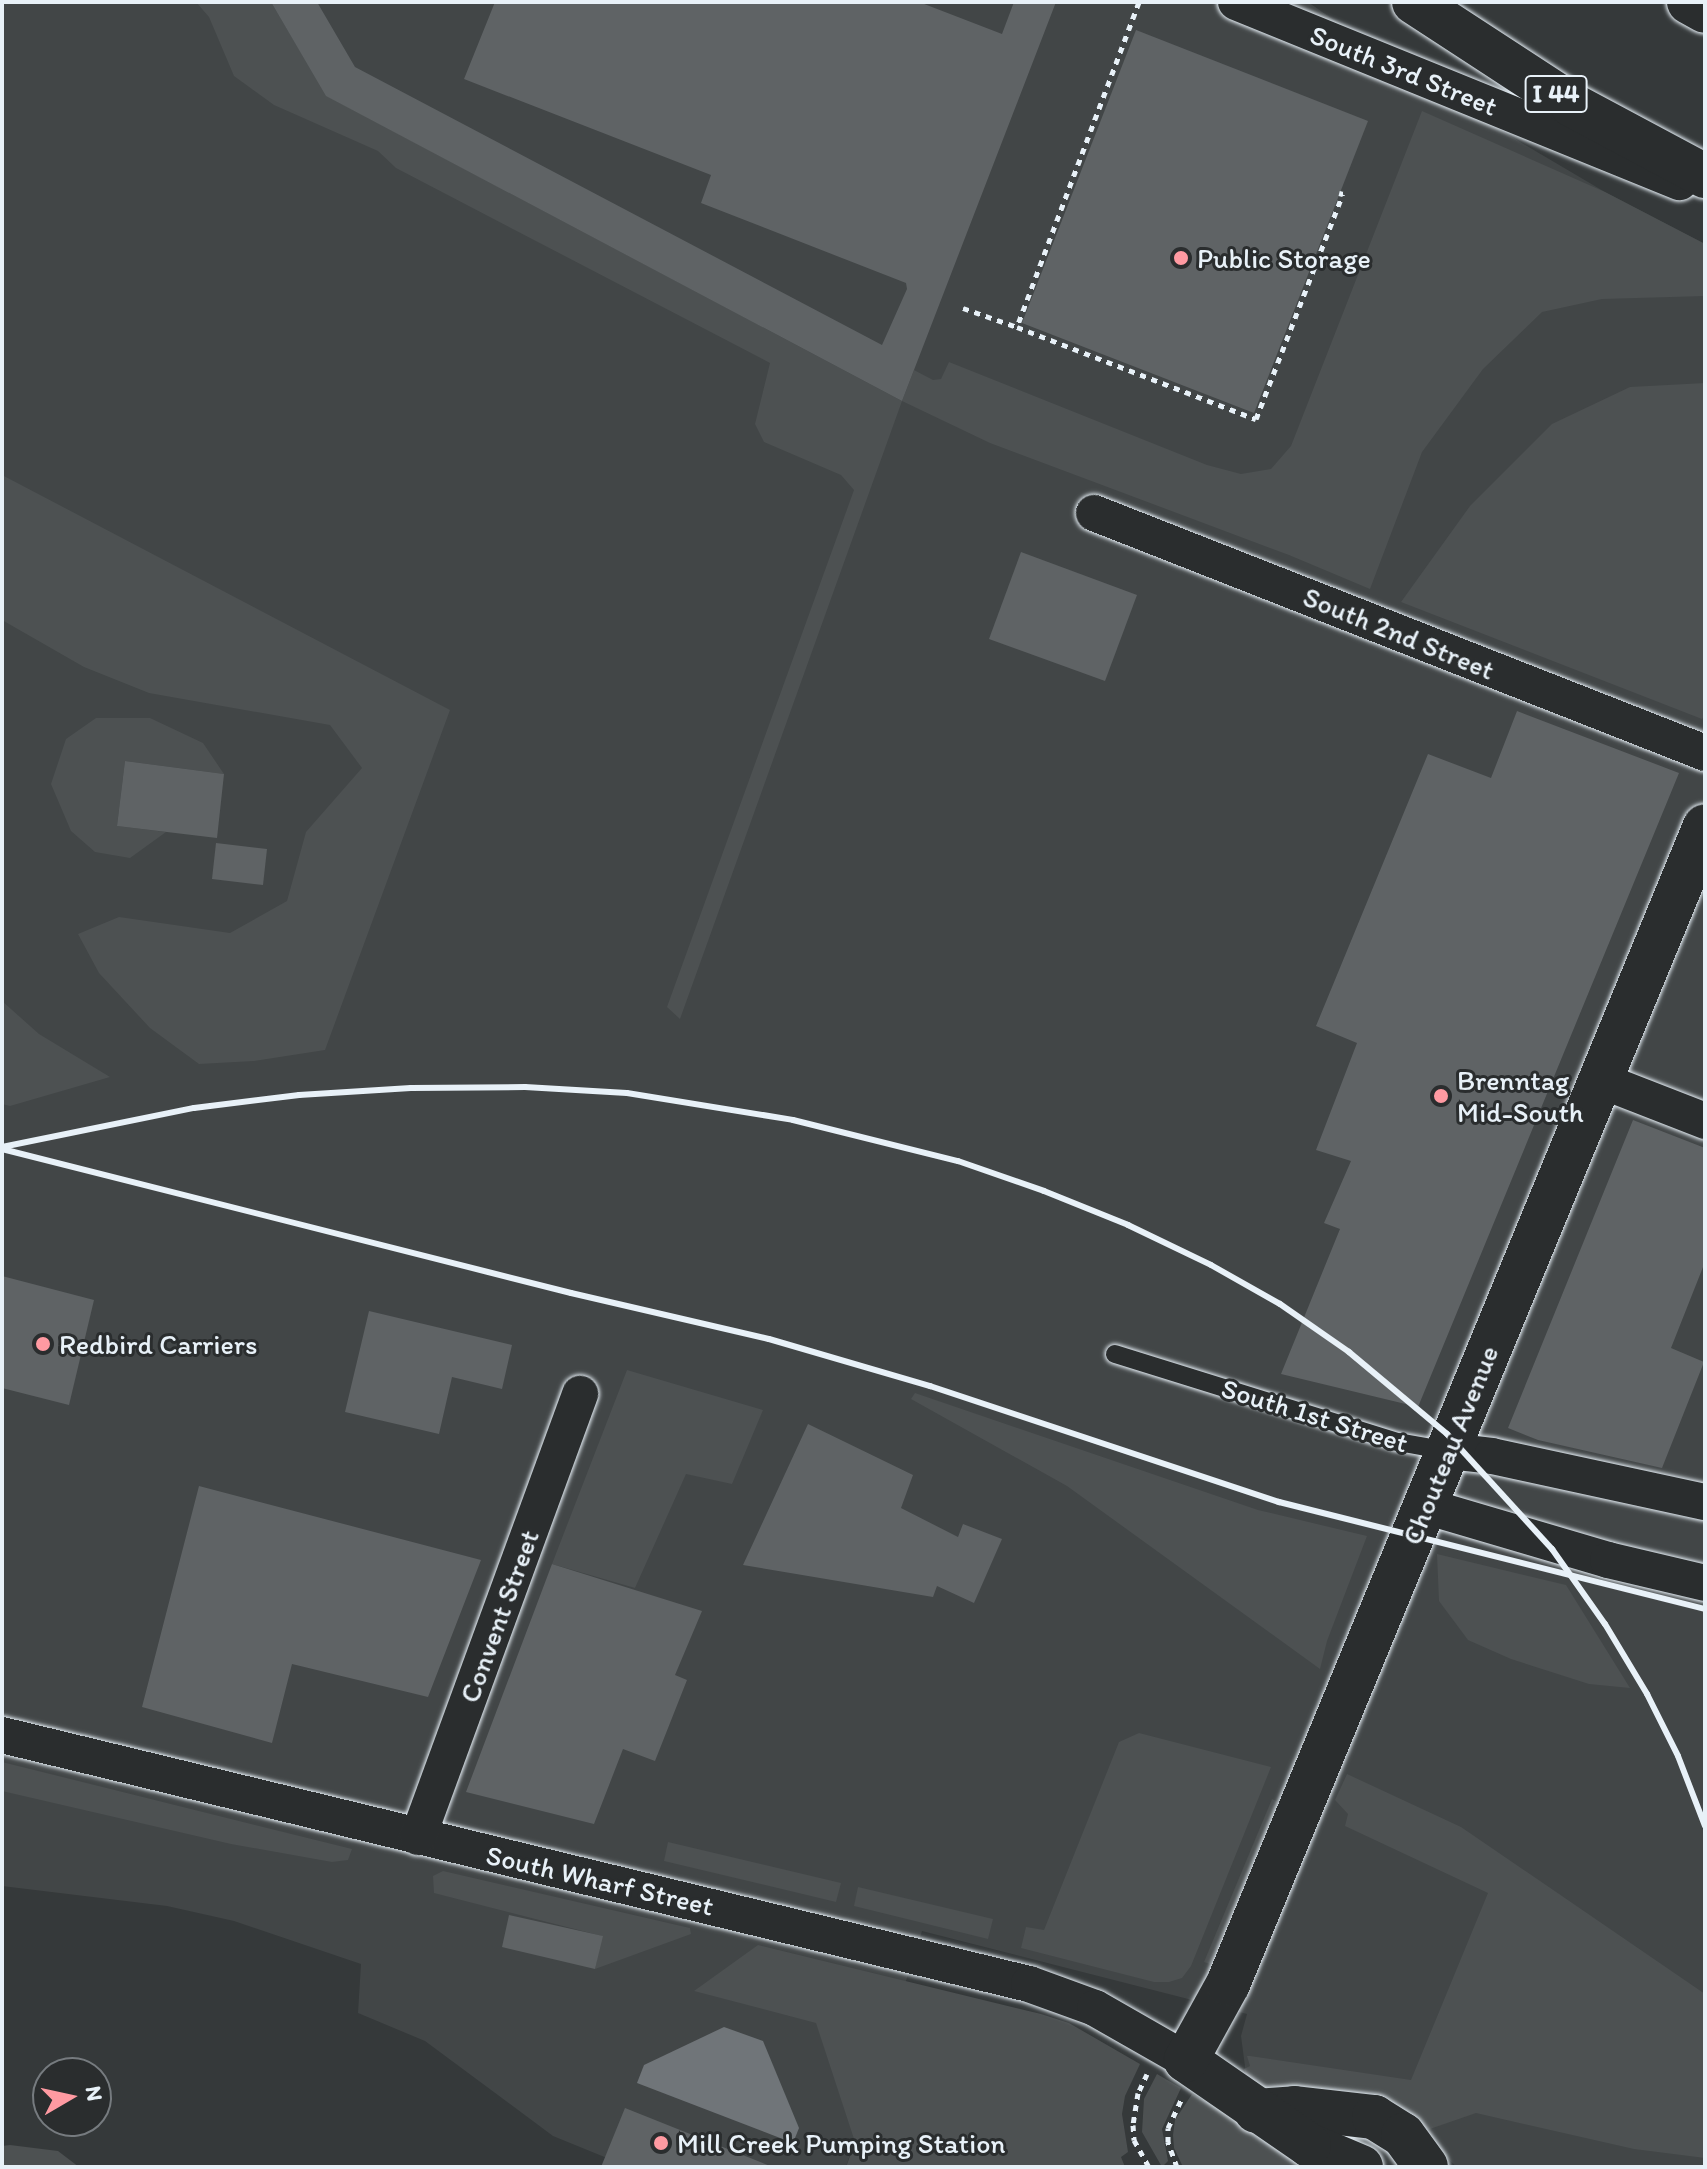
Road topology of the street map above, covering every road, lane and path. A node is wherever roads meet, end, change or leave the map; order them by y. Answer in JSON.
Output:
{"nodes":[{"id":1,"x":1139,"y":2,"type":"edge"},
{"id":2,"x":1236,"y":2,"type":"edge"},
{"id":3,"x":1414,"y":2,"type":"edge"},
{"id":4,"x":1689,"y":2,"type":"edge"},
{"id":5,"x":1705,"y":11,"type":"edge"},
{"id":6,"x":1705,"y":176,"type":"edge"},
{"id":7,"x":1705,"y":192,"type":"edge"},
{"id":8,"x":1339,"y":193,"type":"dead end"},
{"id":9,"x":963,"y":308,"type":"dead end"},
{"id":10,"x":1017,"y":327,"type":"junction"},
{"id":11,"x":1094,"y":513,"type":"dead end"},
{"id":12,"x":1705,"y":753,"type":"edge"},
{"id":13,"x":1705,"y":826,"type":"edge"},
{"id":14,"x":1600,"y":1080,"type":"junction"},
{"id":15,"x":1705,"y":1121,"type":"edge"},
{"id":16,"x":1115,"y":1354,"type":"dead end"},
{"id":17,"x":580,"y":1394,"type":"dead end"},
{"id":18,"x":1449,"y":1451,"type":"junction"},
{"id":19,"x":1705,"y":1502,"type":"edge"},
{"id":20,"x":1425,"y":1506,"type":"junction"},
{"id":21,"x":1705,"y":1583,"type":"edge"},
{"id":22,"x":2,"y":1735,"type":"edge"},
{"id":23,"x":418,"y":1837,"type":"junction"},
{"id":24,"x":1174,"y":2073,"type":"junction"},
{"id":25,"x":1256,"y":2111,"type":"junction"},
{"id":26,"x":1149,"y":2167,"type":"edge"},
{"id":27,"x":1177,"y":2167,"type":"edge"},
{"id":28,"x":1361,"y":2167,"type":"edge"},
{"id":29,"x":1426,"y":2167,"type":"edge"}],
"edges":[{"from":1,"to":10,"type":"path"},
{"from":2,"to":7,"type":"street","name":"South 3rd Street"},
{"from":3,"to":6,"type":"main road","number":"I 44"},
{"from":4,"to":5,"type":"main road"},
{"from":8,"to":10,"type":"path"},
{"from":9,"to":10,"type":"path"},
{"from":11,"to":12,"type":"street","name":"South 2nd Street"},
{"from":13,"to":14,"type":"main road","name":"Chouteau Avenue"},
{"from":14,"to":15,"type":"street"},
{"from":14,"to":18,"type":"main road","name":"Chouteau Avenue"},
{"from":16,"to":18,"type":"lane","name":"South 1st Street"},
{"from":17,"to":23,"type":"street","name":"Convent Street"},
{"from":18,"to":19,"type":"street","name":"South 1st Street"},
{"from":18,"to":20,"type":"main road","name":"Chouteau Avenue"},
{"from":20,"to":21,"type":"street"},
{"from":20,"to":24,"type":"main road","name":"Chouteau Avenue"},
{"from":22,"to":23,"type":"street","name":"South Wharf Street"},
{"from":23,"to":24,"type":"street","name":"South Wharf Street"},
{"from":24,"to":25,"type":"main road"},
{"from":24,"to":26,"type":"path"},
{"from":24,"to":27,"type":"path"},
{"from":25,"to":28,"type":"main road"},
{"from":25,"to":29,"type":"main road"}]}
